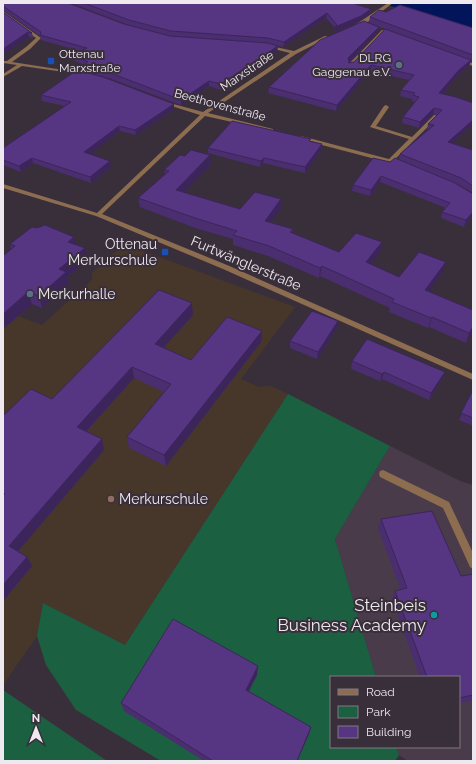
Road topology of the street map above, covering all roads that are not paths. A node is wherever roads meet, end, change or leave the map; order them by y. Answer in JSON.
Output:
{"nodes":[{"id":1,"x":389,"y":4,"type":"edge"},
{"id":2,"x":371,"y":11,"type":"edge"},
{"id":3,"x":3,"y":12,"type":"edge"},
{"id":4,"x":378,"y":13,"type":"junction"},
{"id":5,"x":363,"y":23,"type":"junction"},
{"id":6,"x":370,"y":26,"type":"edge"},
{"id":7,"x":377,"y":28,"type":"edge"},
{"id":8,"x":349,"y":29,"type":"edge"},
{"id":9,"x":384,"y":31,"type":"junction"},
{"id":10,"x":390,"y":33,"type":"edge"},
{"id":11,"x":335,"y":34,"type":"edge"},
{"id":12,"x":260,"y":45,"type":"edge"},
{"id":13,"x":294,"y":52,"type":"junction"},
{"id":14,"x":453,"y":57,"type":"edge"},
{"id":15,"x":5,"y":63,"type":"edge"},
{"id":16,"x":21,"y":65,"type":"junction"},
{"id":17,"x":473,"y":65,"type":"edge"},
{"id":18,"x":350,"y":66,"type":"edge"},
{"id":19,"x":3,"y":76,"type":"edge"},
{"id":20,"x":92,"y":77,"type":"edge"},
{"id":21,"x":156,"y":99,"type":"edge"},
{"id":22,"x":386,"y":107,"type":"dead end"},
{"id":23,"x":204,"y":114,"type":"junction"},
{"id":24,"x":436,"y":116,"type":"edge"},
{"id":25,"x":276,"y":132,"type":"edge"},
{"id":26,"x":291,"y":135,"type":"edge"},
{"id":27,"x":413,"y":139,"type":"junction"},
{"id":28,"x":391,"y":160,"type":"junction"},
{"id":29,"x":411,"y":168,"type":"edge"},
{"id":30,"x":3,"y":186,"type":"edge"},
{"id":31,"x":98,"y":214,"type":"junction"},
{"id":32,"x":473,"y":377,"type":"edge"},
{"id":33,"x":383,"y":474,"type":"dead end"},
{"id":34,"x":473,"y":564,"type":"edge"}],
"edges":[{"from":1,"to":4,"type":"street"},
{"from":2,"to":4,"type":"street"},
{"from":3,"to":15,"type":"street"},
{"from":4,"to":5,"type":"street"},
{"from":5,"to":6,"type":"street"},
{"from":5,"to":8,"type":"street"},
{"from":7,"to":9,"type":"street"},
{"from":9,"to":10,"type":"street"},
{"from":9,"to":18,"type":"street"},
{"from":11,"to":13,"type":"street","name":"Marxstraße"},
{"from":12,"to":13,"type":"street"},
{"from":13,"to":23,"type":"street","name":"Marxstraße"},
{"from":14,"to":17,"type":"street"},
{"from":15,"to":16,"type":"street"},
{"from":16,"to":19,"type":"street"},
{"from":16,"to":20,"type":"street"},
{"from":21,"to":23,"type":"street","name":"Beethovenstraße"},
{"from":22,"to":27,"type":"street"},
{"from":23,"to":25,"type":"street","name":"Beethovenstraße"},
{"from":23,"to":31,"type":"street","name":"Marxstraße"},
{"from":24,"to":27,"type":"street"},
{"from":26,"to":28,"type":"street"},
{"from":27,"to":28,"type":"street"},
{"from":28,"to":29,"type":"street"},
{"from":30,"to":31,"type":"street","name":"Furtwänglerstraße"},
{"from":31,"to":32,"type":"street","name":"Furtwänglerstraße"},
{"from":33,"to":34,"type":"street"}]}
